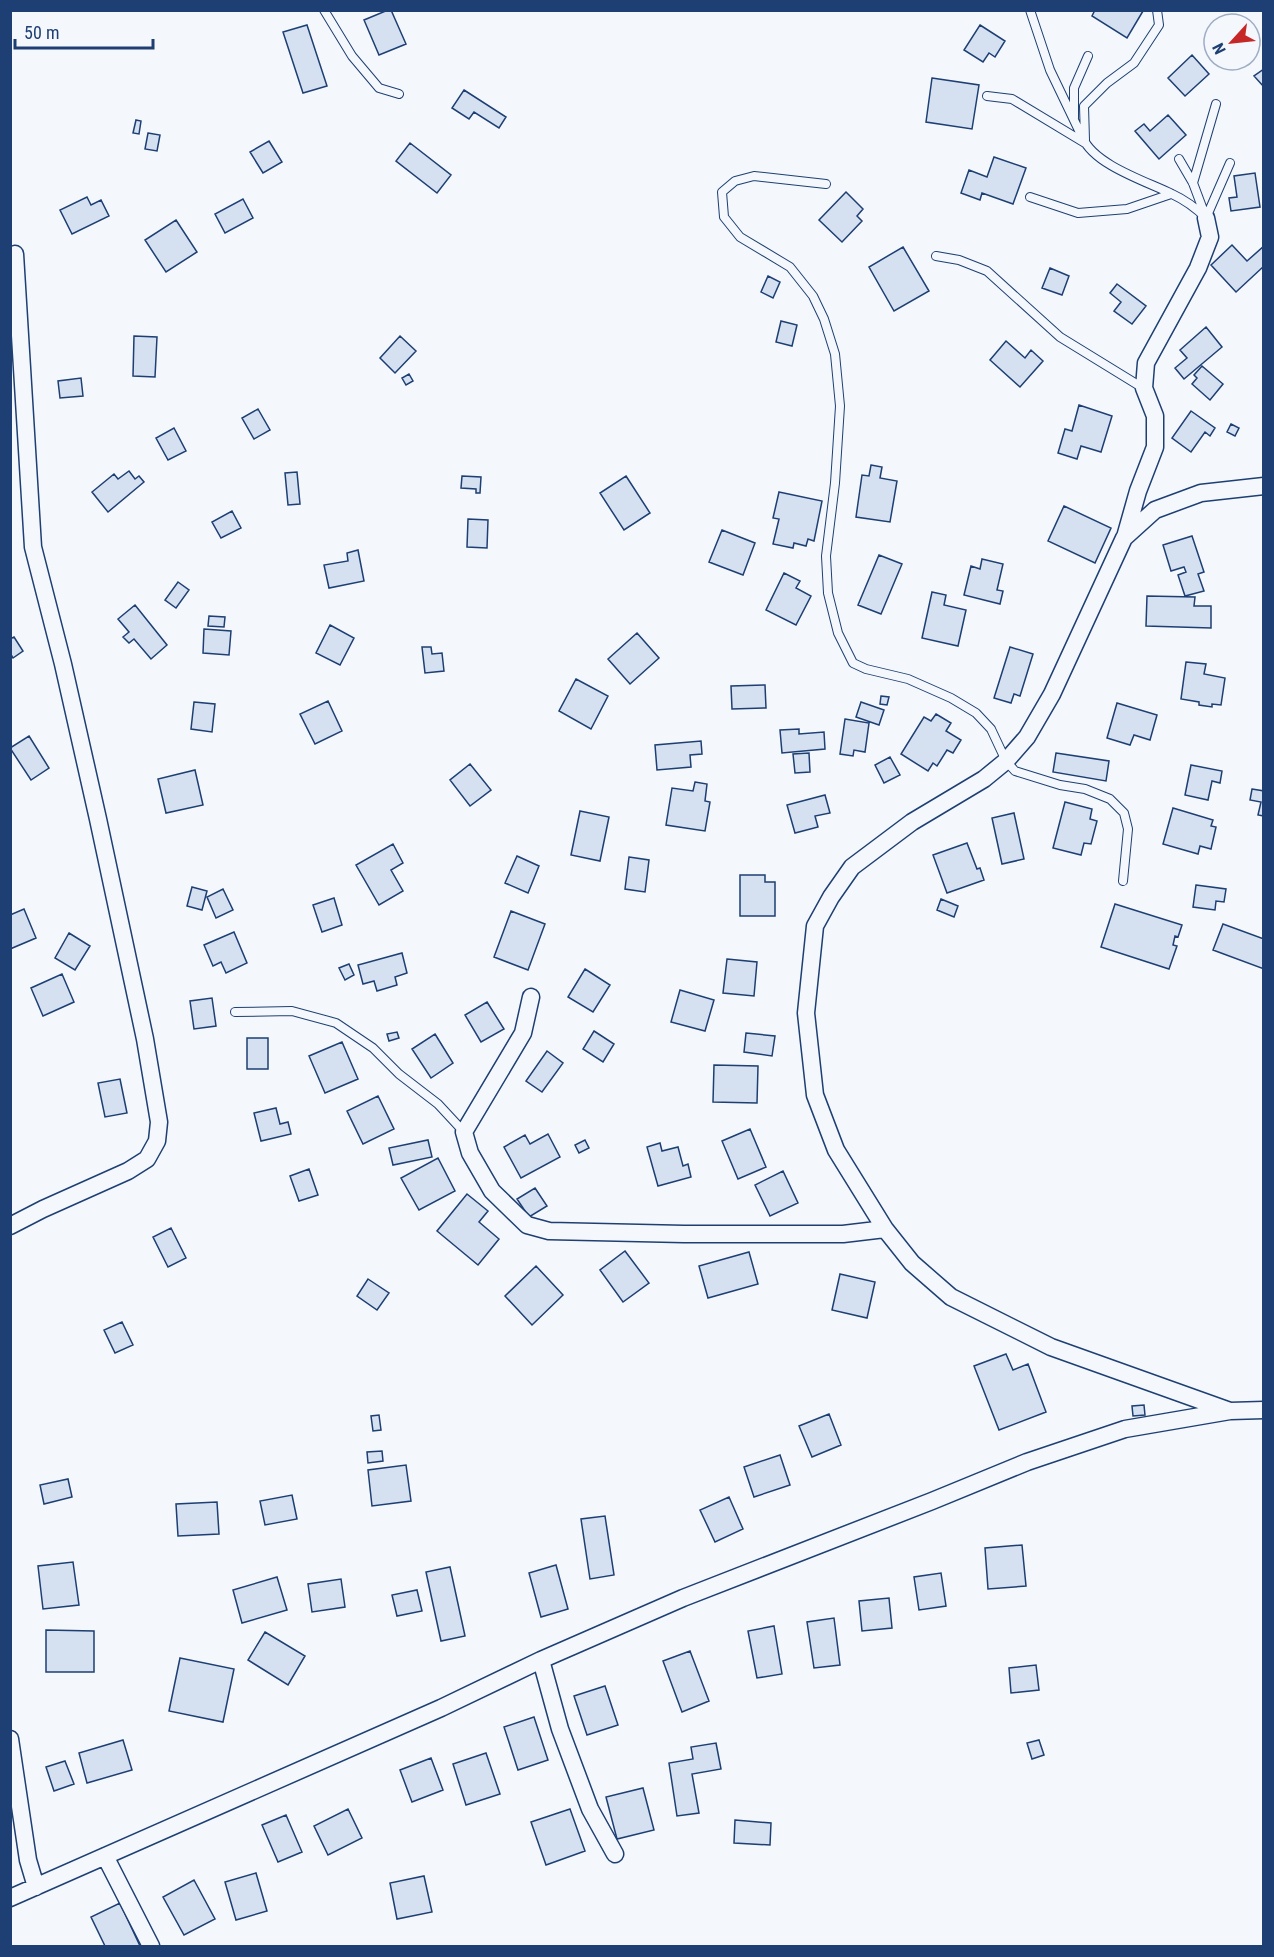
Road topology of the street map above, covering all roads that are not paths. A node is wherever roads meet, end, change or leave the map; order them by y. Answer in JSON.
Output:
{"nodes":[{"id":1,"x":324,"y":10,"type":"edge"},
{"id":2,"x":1030,"y":10,"type":"edge"},
{"id":3,"x":1157,"y":10,"type":"edge"},
{"id":4,"x":1088,"y":56,"type":"dead end"},
{"id":5,"x":399,"y":94,"type":"dead end"},
{"id":6,"x":987,"y":96,"type":"dead end"},
{"id":7,"x":1216,"y":104,"type":"dead end"},
{"id":8,"x":1085,"y":143,"type":"junction"},
{"id":9,"x":1179,"y":159,"type":"dead end"},
{"id":10,"x":1230,"y":163,"type":"dead end"},
{"id":11,"x":1193,"y":183,"type":"junction"},
{"id":12,"x":826,"y":184,"type":"dead end"},
{"id":13,"x":1172,"y":194,"type":"junction"},
{"id":14,"x":1030,"y":197,"type":"dead end"},
{"id":15,"x":1206,"y":218,"type":"junction"},
{"id":16,"x":15,"y":254,"type":"dead end"},
{"id":17,"x":936,"y":256,"type":"dead end"},
{"id":18,"x":1144,"y":388,"type":"junction"},
{"id":19,"x":1263,"y":486,"type":"edge"},
{"id":20,"x":1125,"y":538,"type":"junction"},
{"id":21,"x":1006,"y":761,"type":"junction"},
{"id":22,"x":1123,"y":881,"type":"dead end"},
{"id":23,"x":531,"y":997,"type":"dead end"},
{"id":24,"x":235,"y":1012,"type":"dead end"},
{"id":25,"x":464,"y":1131,"type":"junction"},
{"id":26,"x":10,"y":1226,"type":"edge"},
{"id":27,"x":885,"y":1229,"type":"junction"},
{"id":28,"x":1263,"y":1410,"type":"edge"},
{"id":29,"x":1230,"y":1411,"type":"junction"},
{"id":30,"x":541,"y":1660,"type":"junction"},
{"id":31,"x":10,"y":1739,"type":"edge"},
{"id":32,"x":615,"y":1854,"type":"dead end"},
{"id":33,"x":105,"y":1856,"type":"junction"},
{"id":34,"x":36,"y":1887,"type":"junction"},
{"id":35,"x":10,"y":1898,"type":"edge"},
{"id":36,"x":151,"y":1947,"type":"edge"}],
"edges":[{"from":1,"to":5,"type":"lane"},
{"from":2,"to":8,"type":"lane"},
{"from":3,"to":8,"type":"lane"},
{"from":4,"to":8,"type":"lane"},
{"from":6,"to":8,"type":"lane"},
{"from":7,"to":11,"type":"lane"},
{"from":8,"to":13,"type":"lane"},
{"from":9,"to":11,"type":"lane"},
{"from":10,"to":15,"type":"lane"},
{"from":11,"to":15,"type":"lane"},
{"from":12,"to":21,"type":"lane"},
{"from":13,"to":14,"type":"lane"},
{"from":13,"to":15,"type":"lane"},
{"from":15,"to":18,"type":"street"},
{"from":16,"to":26,"type":"street"},
{"from":17,"to":18,"type":"lane"},
{"from":18,"to":20,"type":"street"},
{"from":19,"to":20,"type":"street"},
{"from":20,"to":21,"type":"street"},
{"from":21,"to":22,"type":"lane"},
{"from":21,"to":27,"type":"street"},
{"from":23,"to":25,"type":"street"},
{"from":24,"to":25,"type":"lane"},
{"from":25,"to":27,"type":"street"},
{"from":27,"to":29,"type":"street"},
{"from":28,"to":29,"type":"street"},
{"from":29,"to":30,"type":"street"},
{"from":30,"to":32,"type":"street"},
{"from":30,"to":33,"type":"street"},
{"from":31,"to":34,"type":"street"},
{"from":33,"to":34,"type":"street"},
{"from":33,"to":36,"type":"street"},
{"from":34,"to":35,"type":"street"}]}
